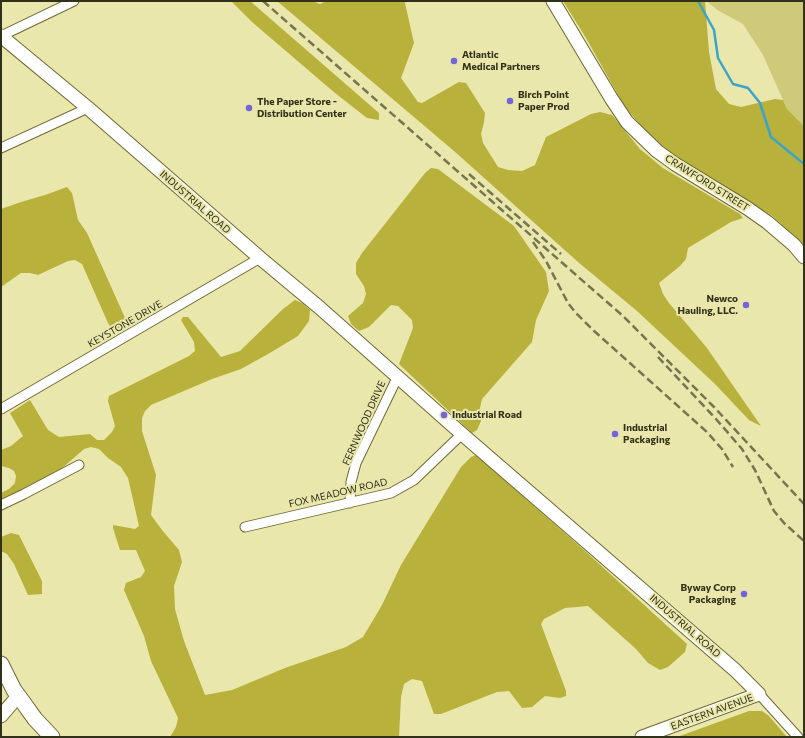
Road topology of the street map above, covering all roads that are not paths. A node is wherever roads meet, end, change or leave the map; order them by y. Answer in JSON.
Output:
{"nodes":[{"id":1,"x":74,"y":1,"type":"edge"},
{"id":2,"x":553,"y":1,"type":"edge"},
{"id":3,"x":1,"y":36,"type":"edge"},
{"id":4,"x":88,"y":108,"type":"junction"},
{"id":5,"x":1,"y":148,"type":"edge"},
{"id":6,"x":804,"y":257,"type":"edge"},
{"id":7,"x":260,"y":258,"type":"junction"},
{"id":8,"x":398,"y":376,"type":"junction"},
{"id":9,"x":1,"y":409,"type":"edge"},
{"id":10,"x":462,"y":434,"type":"junction"},
{"id":11,"x":79,"y":465,"type":"dead end"},
{"id":12,"x":350,"y":503,"type":"junction"},
{"id":13,"x":1,"y":505,"type":"edge"},
{"id":14,"x":245,"y":527,"type":"dead end"},
{"id":15,"x":1,"y":664,"type":"edge"},
{"id":16,"x":759,"y":694,"type":"junction"},
{"id":17,"x":18,"y":696,"type":"junction"},
{"id":18,"x":1,"y":716,"type":"edge"},
{"id":19,"x":52,"y":737,"type":"edge"},
{"id":20,"x":642,"y":737,"type":"edge"},
{"id":21,"x":798,"y":737,"type":"edge"}],
"edges":[{"from":1,"to":3,"type":"street"},
{"from":2,"to":6,"type":"street","name":"CRAWFORD STREET"},
{"from":3,"to":4,"type":"street","name":"INDUSTRIAL ROAD"},
{"from":4,"to":5,"type":"street"},
{"from":4,"to":7,"type":"street","name":"INDUSTRIAL ROAD"},
{"from":7,"to":8,"type":"street","name":"INDUSTRIAL ROAD"},
{"from":7,"to":9,"type":"street","name":"KEYSTONE DRIVE"},
{"from":8,"to":10,"type":"street","name":"INDUSTRIAL ROAD"},
{"from":8,"to":12,"type":"street","name":"FERNWOOD DRIVE"},
{"from":10,"to":12,"type":"street","name":"FOX MEADOW ROAD"},
{"from":10,"to":16,"type":"street","name":"INDUSTRIAL ROAD"},
{"from":11,"to":13,"type":"street"},
{"from":12,"to":14,"type":"street","name":"FOX MEADOW ROAD"},
{"from":15,"to":17,"type":"main road"},
{"from":16,"to":20,"type":"street","name":"EASTERN AVENUE"},
{"from":16,"to":21,"type":"street","name":"INDUSTRIAL ROAD"},
{"from":17,"to":18,"type":"street"},
{"from":17,"to":19,"type":"main road"}]}
